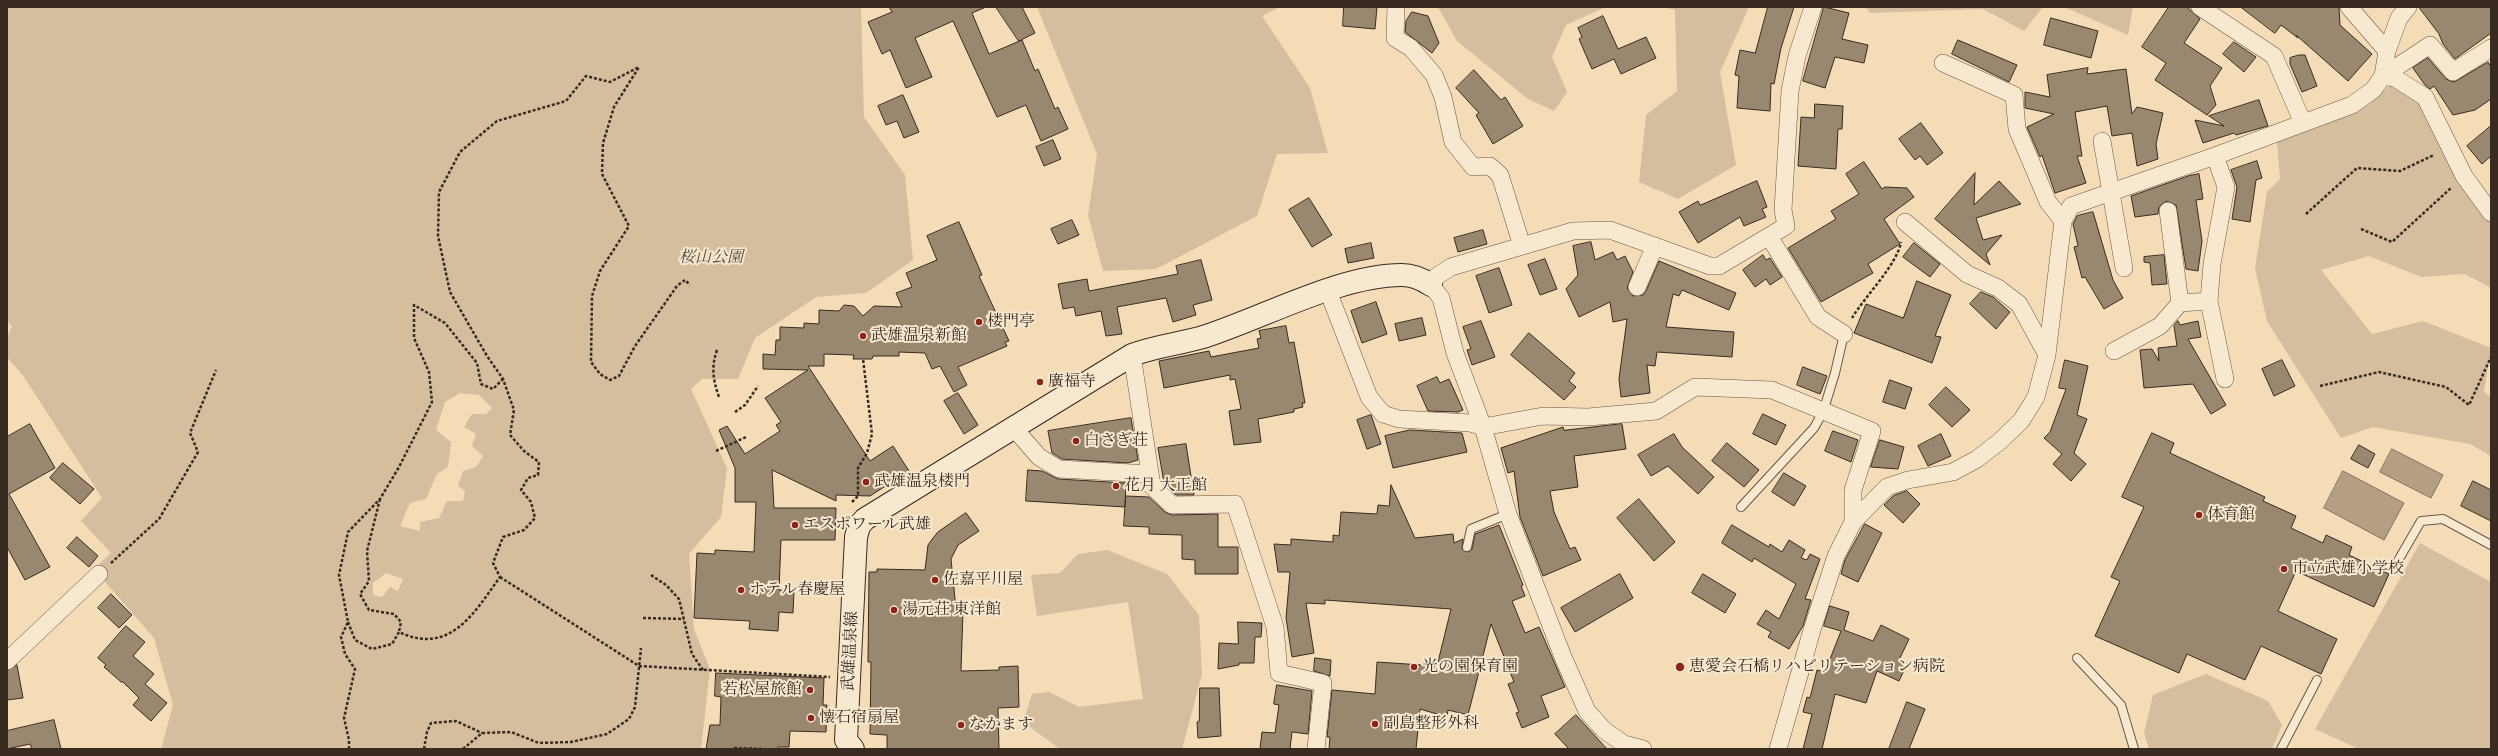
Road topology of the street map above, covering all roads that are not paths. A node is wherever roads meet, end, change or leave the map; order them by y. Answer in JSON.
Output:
{"nodes":[{"id":1,"x":1396,"y":7,"type":"edge"},
{"id":2,"x":1813,"y":7,"type":"edge"},
{"id":3,"x":2200,"y":7,"type":"edge"},
{"id":4,"x":2349,"y":7,"type":"edge"},
{"id":5,"x":2408,"y":7,"type":"edge"},
{"id":6,"x":2491,"y":48,"type":"edge"},
{"id":7,"x":2386,"y":51,"type":"junction"},
{"id":8,"x":1943,"y":63,"type":"dead end"},
{"id":9,"x":2383,"y":76,"type":"junction"},
{"id":10,"x":2303,"y":123,"type":"junction"},
{"id":11,"x":2102,"y":141,"type":"dead end"},
{"id":12,"x":2216,"y":156,"type":"junction"},
{"id":13,"x":2111,"y":192,"type":"junction"},
{"id":14,"x":2168,"y":212,"type":"dead end"},
{"id":15,"x":2491,"y":213,"type":"edge"},
{"id":16,"x":2064,"y":221,"type":"junction"},
{"id":17,"x":1905,"y":222,"type":"road end"},
{"id":18,"x":1770,"y":238,"type":"junction"},
{"id":19,"x":1522,"y":246,"type":"junction"},
{"id":20,"x":1655,"y":246,"type":"junction"},
{"id":21,"x":2124,"y":268,"type":"dead end"},
{"id":22,"x":1431,"y":284,"type":"junction"},
{"id":23,"x":1637,"y":287,"type":"dead end"},
{"id":24,"x":1328,"y":291,"type":"junction"},
{"id":25,"x":2209,"y":301,"type":"junction"},
{"id":26,"x":2180,"y":303,"type":"junction"},
{"id":27,"x":1844,"y":334,"type":"joint"},
{"id":28,"x":2114,"y":351,"type":"dead end"},
{"id":29,"x":1132,"y":354,"type":"junction"},
{"id":30,"x":2048,"y":355,"type":"junction"},
{"id":31,"x":2225,"y":379,"type":"dead end"},
{"id":32,"x":1823,"y":412,"type":"junction"},
{"id":33,"x":1013,"y":427,"type":"junction"},
{"id":34,"x":1483,"y":427,"type":"junction"},
{"id":35,"x":1150,"y":474,"type":"junction"},
{"id":36,"x":1741,"y":508,"type":"dead end"},
{"id":37,"x":1508,"y":514,"type":"junction"},
{"id":38,"x":1853,"y":522,"type":"junction"},
{"id":39,"x":2491,"y":544,"type":"edge"},
{"id":40,"x":1467,"y":548,"type":"dead end"},
{"id":41,"x":2399,"y":559,"type":"dead end"},
{"id":42,"x":99,"y":574,"type":"road end"},
{"id":43,"x":2077,"y":658,"type":"dead end"},
{"id":44,"x":7,"y":661,"type":"edge"},
{"id":45,"x":2317,"y":680,"type":"dead end"},
{"id":46,"x":848,"y":746,"type":"edge"},
{"id":47,"x":1316,"y":749,"type":"edge"},
{"id":48,"x":1643,"y":749,"type":"edge"},
{"id":49,"x":1778,"y":749,"type":"edge"},
{"id":50,"x":2134,"y":749,"type":"edge"},
{"id":51,"x":2280,"y":749,"type":"edge"}],
"edges":[{"from":1,"to":19,"type":"street"},
{"from":2,"to":18,"type":"street"},
{"from":3,"to":10,"type":"street"},
{"from":4,"to":7,"type":"street"},
{"from":5,"to":7,"type":"street"},
{"from":6,"to":9,"type":"street"},
{"from":7,"to":9,"type":"street"},
{"from":8,"to":16,"type":"street"},
{"from":9,"to":10,"type":"street"},
{"from":9,"to":15,"type":"street"},
{"from":10,"to":12,"type":"street"},
{"from":11,"to":13,"type":"street"},
{"from":12,"to":13,"type":"street"},
{"from":12,"to":25,"type":"street"},
{"from":13,"to":16,"type":"street"},
{"from":13,"to":21,"type":"street"},
{"from":14,"to":26,"type":"street"},
{"from":16,"to":30,"type":"street"},
{"from":17,"to":30,"type":"street"},
{"from":18,"to":20,"type":"street"},
{"from":18,"to":27,"type":"street"},
{"from":19,"to":20,"type":"street"},
{"from":19,"to":22,"type":"street"},
{"from":20,"to":23,"type":"street"},
{"from":22,"to":24,"type":"street","name":"武雄温泉線"},
{"from":22,"to":34,"type":"street"},
{"from":24,"to":29,"type":"street","name":"武雄温泉線"},
{"from":24,"to":34,"type":"street"},
{"from":25,"to":26,"type":"street"},
{"from":25,"to":31,"type":"street"},
{"from":26,"to":28,"type":"street"},
{"from":27,"to":32,"type":"lane"},
{"from":29,"to":33,"type":"street","name":"武雄温泉線"},
{"from":29,"to":35,"type":"street"},
{"from":30,"to":38,"type":"street"},
{"from":32,"to":34,"type":"street"},
{"from":32,"to":36,"type":"lane"},
{"from":32,"to":38,"type":"street"},
{"from":33,"to":35,"type":"street"},
{"from":33,"to":46,"type":"street","name":"武雄温泉線"},
{"from":34,"to":37,"type":"street"},
{"from":35,"to":47,"type":"street"},
{"from":37,"to":40,"type":"lane"},
{"from":37,"to":48,"type":"street"},
{"from":38,"to":49,"type":"street"},
{"from":39,"to":41,"type":"lane"},
{"from":42,"to":44,"type":"street"},
{"from":43,"to":50,"type":"lane"},
{"from":45,"to":51,"type":"lane"}]}
